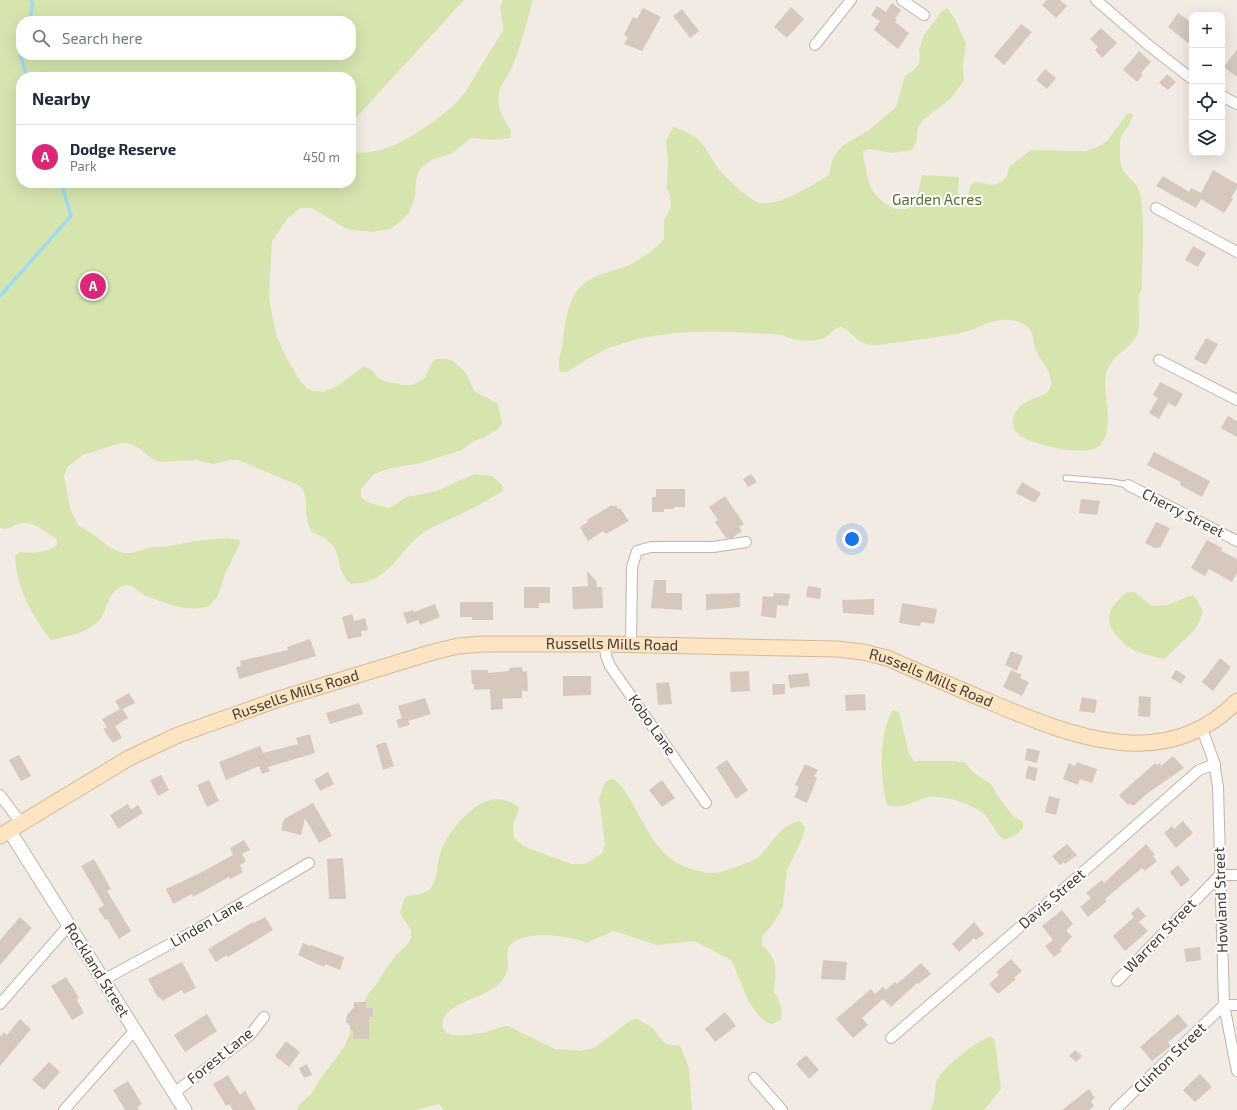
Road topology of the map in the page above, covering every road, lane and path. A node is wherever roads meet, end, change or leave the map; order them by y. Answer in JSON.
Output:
{"nodes":[{"id":1,"x":851,"y":0,"type":"edge"},
{"id":2,"x":902,"y":0,"type":"edge"},
{"id":3,"x":1096,"y":0,"type":"edge"},
{"id":4,"x":924,"y":15,"type":"dead end"},
{"id":5,"x":815,"y":45,"type":"dead end"},
{"id":6,"x":1189,"y":77,"type":"edge"},
{"id":7,"x":1225,"y":98,"type":"edge"},
{"id":8,"x":1237,"y":104,"type":"edge"},
{"id":9,"x":1156,"y":208,"type":"dead end"},
{"id":10,"x":1237,"y":252,"type":"edge"},
{"id":11,"x":1159,"y":360,"type":"dead end"},
{"id":12,"x":1237,"y":400,"type":"edge"},
{"id":13,"x":1066,"y":478,"type":"dead end"},
{"id":14,"x":1128,"y":485,"type":"joint"},
{"id":15,"x":1237,"y":541,"type":"edge"},
{"id":16,"x":746,"y":542,"type":"dead end"},
{"id":17,"x":605,"y":644,"type":"junction"},
{"id":18,"x":631,"y":645,"type":"junction"},
{"id":19,"x":1237,"y":701,"type":"edge"},
{"id":20,"x":1202,"y":729,"type":"junction"},
{"id":21,"x":1215,"y":764,"type":"junction"},
{"id":22,"x":0,"y":795,"type":"edge"},
{"id":23,"x":706,"y":803,"type":"dead end"},
{"id":24,"x":10,"y":830,"type":"edge"},
{"id":25,"x":308,"y":863,"type":"dead end"},
{"id":26,"x":1220,"y":875,"type":"junction"},
{"id":27,"x":1237,"y":875,"type":"edge"},
{"id":28,"x":69,"y":925,"type":"junction"},
{"id":29,"x":103,"y":980,"type":"junction"},
{"id":30,"x":1117,"y":981,"type":"dead end"},
{"id":31,"x":0,"y":1004,"type":"edge"},
{"id":32,"x":1224,"y":1005,"type":"junction"},
{"id":33,"x":1237,"y":1005,"type":"edge"},
{"id":34,"x":264,"y":1017,"type":"dead end"},
{"id":35,"x":135,"y":1030,"type":"junction"},
{"id":36,"x":891,"y":1038,"type":"dead end"},
{"id":37,"x":1237,"y":1072,"type":"edge"},
{"id":38,"x":754,"y":1078,"type":"dead end"},
{"id":39,"x":174,"y":1093,"type":"junction"},
{"id":40,"x":64,"y":1110,"type":"edge"},
{"id":41,"x":185,"y":1110,"type":"edge"},
{"id":42,"x":782,"y":1110,"type":"edge"},
{"id":43,"x":1115,"y":1110,"type":"edge"}],
"edges":[{"from":1,"to":5,"type":"street"},
{"from":2,"to":4,"type":"street"},
{"from":3,"to":6,"type":"street"},
{"from":7,"to":8,"type":"street"},
{"from":9,"to":10,"type":"street"},
{"from":11,"to":12,"type":"street"},
{"from":13,"to":14,"type":"lane"},
{"from":14,"to":15,"type":"street","name":"Cherry Street"},
{"from":16,"to":18,"type":"street"},
{"from":17,"to":18,"type":"main road","name":"Russells Mills Road"},
{"from":17,"to":23,"type":"street","name":"Kobo Lane"},
{"from":17,"to":24,"type":"main road","name":"Russells Mills Road"},
{"from":18,"to":20,"type":"main road","name":"Russells Mills Road"},
{"from":19,"to":20,"type":"main road","name":"Russells Mills Road"},
{"from":20,"to":21,"type":"street","name":"Howland Street"},
{"from":21,"to":26,"type":"street","name":"Howland Street"},
{"from":21,"to":36,"type":"street","name":"Davis Street"},
{"from":22,"to":24,"type":"street"},
{"from":24,"to":28,"type":"street","name":"Rockland Street"},
{"from":25,"to":29,"type":"street","name":"Linden Lane"},
{"from":26,"to":27,"type":"street"},
{"from":26,"to":30,"type":"street","name":"Warren Street"},
{"from":26,"to":32,"type":"street","name":"Howland Street"},
{"from":28,"to":29,"type":"street","name":"Rockland Street"},
{"from":28,"to":31,"type":"street"},
{"from":29,"to":35,"type":"street","name":"Rockland Street"},
{"from":32,"to":33,"type":"street"},
{"from":32,"to":37,"type":"street","name":"Howland Street"},
{"from":32,"to":43,"type":"street","name":"Clinton Street"},
{"from":34,"to":39,"type":"street","name":"Forest Lane"},
{"from":35,"to":39,"type":"street","name":"Rockland Street"},
{"from":35,"to":40,"type":"street"},
{"from":38,"to":42,"type":"street"},
{"from":39,"to":41,"type":"street","name":"Rockland Street"}]}
